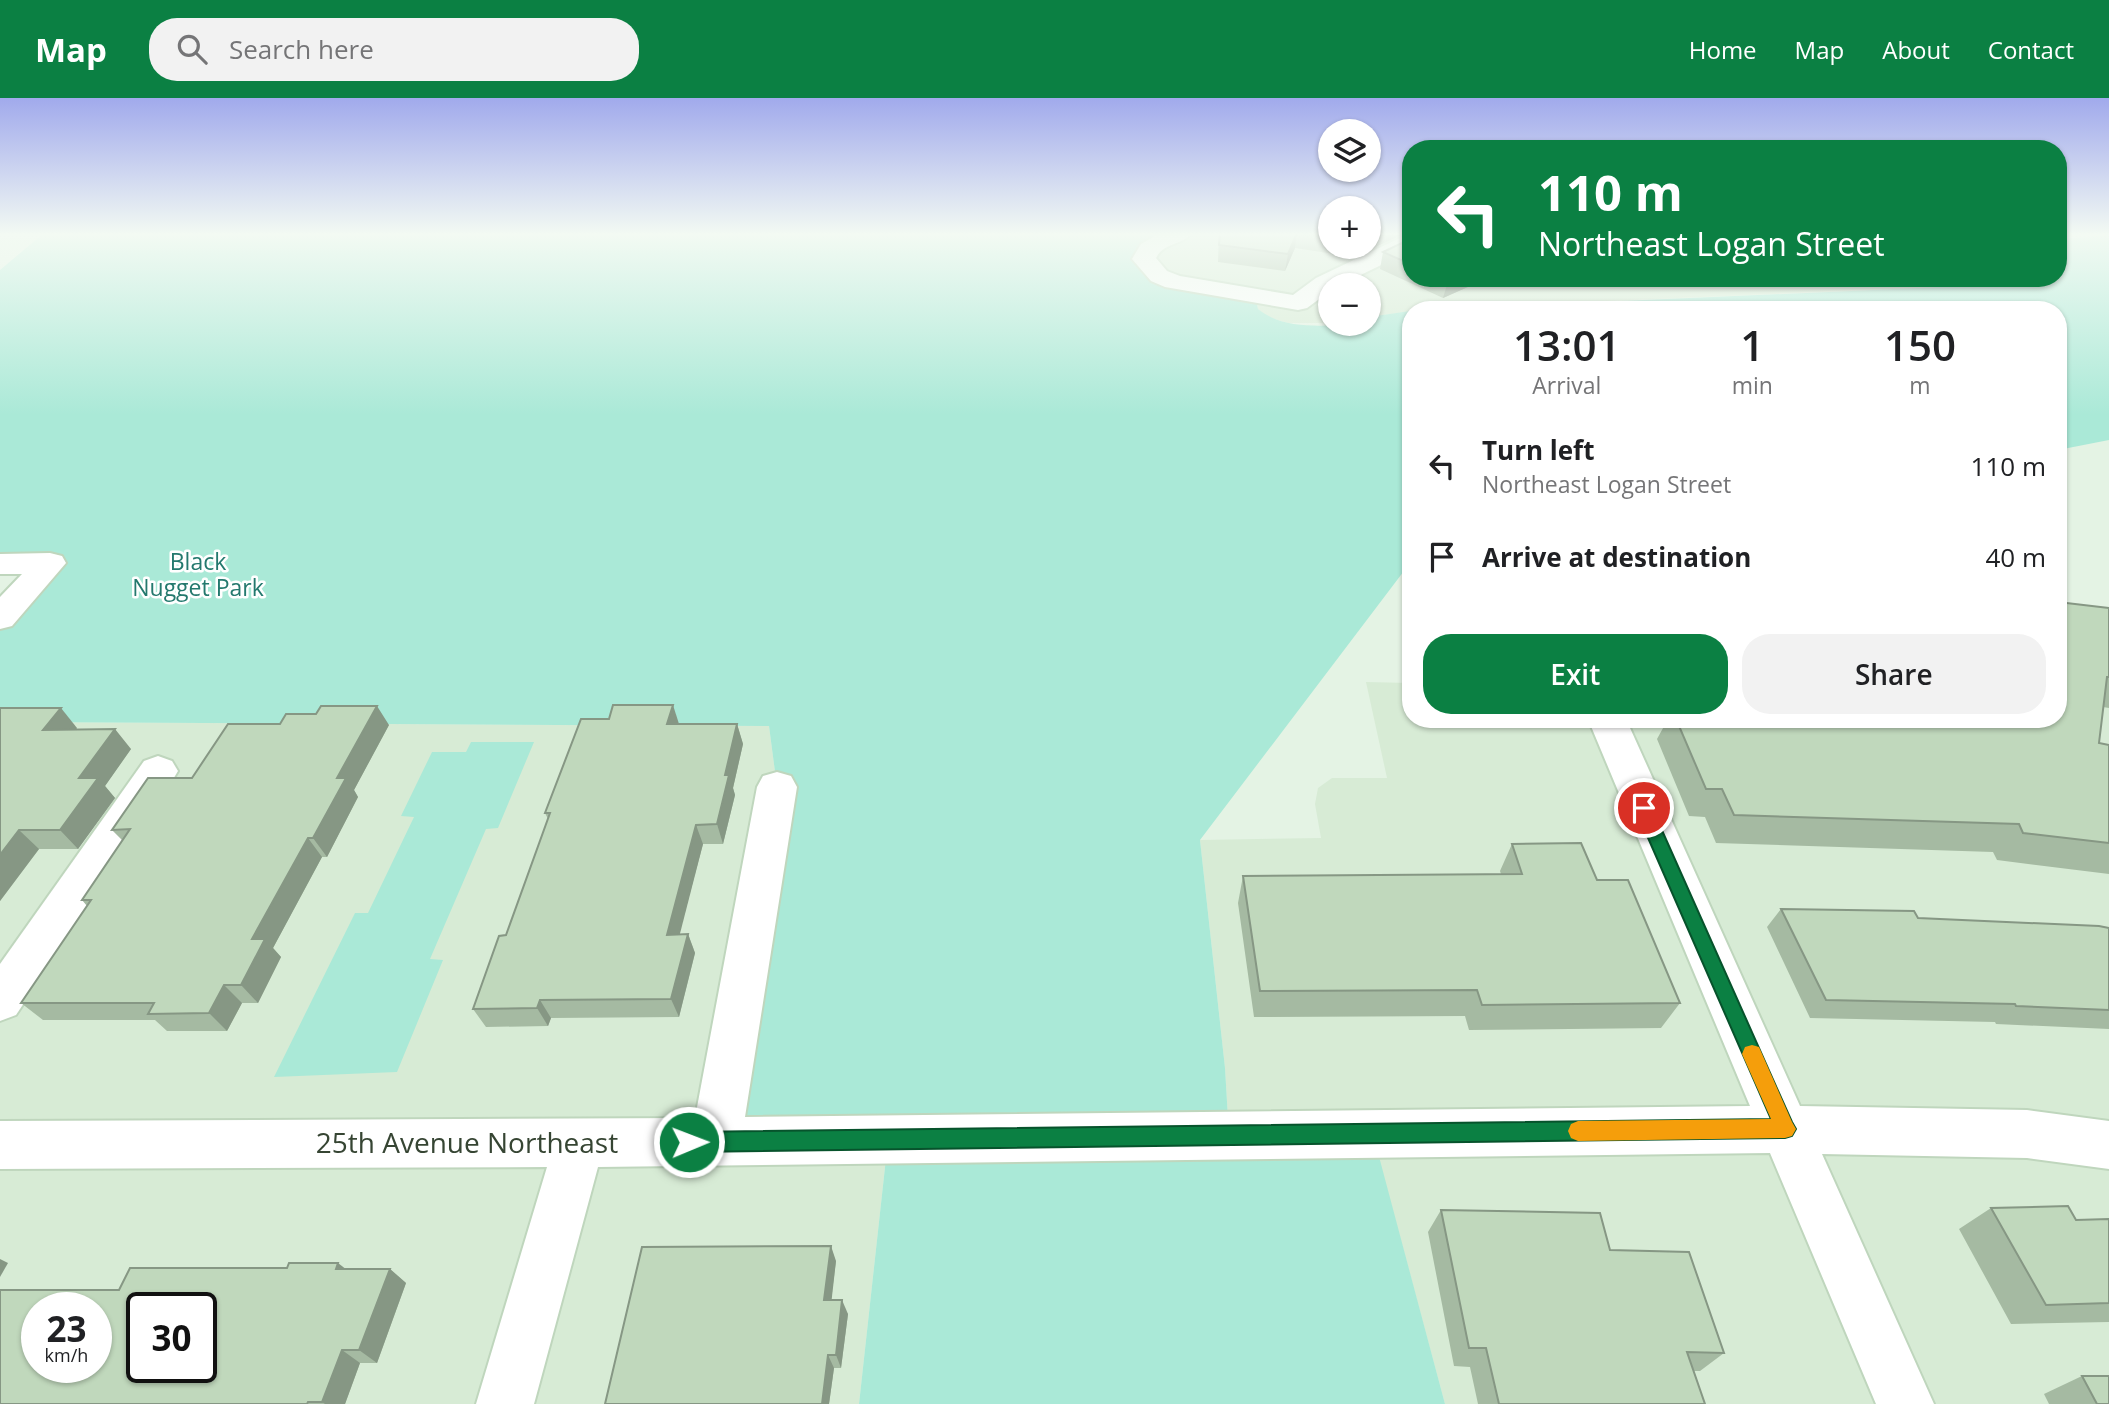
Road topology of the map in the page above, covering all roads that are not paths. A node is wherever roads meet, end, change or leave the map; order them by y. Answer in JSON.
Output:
{"nodes":[{"id":1,"x":1242,"y":294,"type":"edge"},
{"id":2,"x":1310,"y":294,"type":"edge"},
{"id":3,"x":0,"y":564,"type":"edge"},
{"id":4,"x":0,"y":618,"type":"edge"},
{"id":5,"x":1611,"y":728,"type":"edge"},
{"id":6,"x":158,"y":771,"type":"dead end"},
{"id":7,"x":778,"y":787,"type":"dead end"},
{"id":8,"x":0,"y":1001,"type":"edge"},
{"id":9,"x":1785,"y":1129,"type":"junction"},
{"id":10,"x":716,"y":1141,"type":"junction"},
{"id":11,"x":579,"y":1143,"type":"junction"},
{"id":12,"x":0,"y":1145,"type":"edge"},
{"id":13,"x":2109,"y":1145,"type":"edge"},
{"id":14,"x":505,"y":1404,"type":"edge"},
{"id":15,"x":1905,"y":1404,"type":"edge"}],
"edges":[{"from":1,"to":2,"type":"street"},
{"from":3,"to":4,"type":"street"},
{"from":5,"to":9,"type":"street"},
{"from":6,"to":8,"type":"street"},
{"from":7,"to":10,"type":"street"},
{"from":9,"to":10,"type":"street","name":"25th Avenue Northeast"},
{"from":9,"to":13,"type":"street","name":"25th Avenue Northeast"},
{"from":9,"to":15,"type":"street"},
{"from":10,"to":11,"type":"street","name":"25th Avenue Northeast"},
{"from":11,"to":12,"type":"street","name":"25th Avenue Northeast"},
{"from":11,"to":14,"type":"street"}]}
